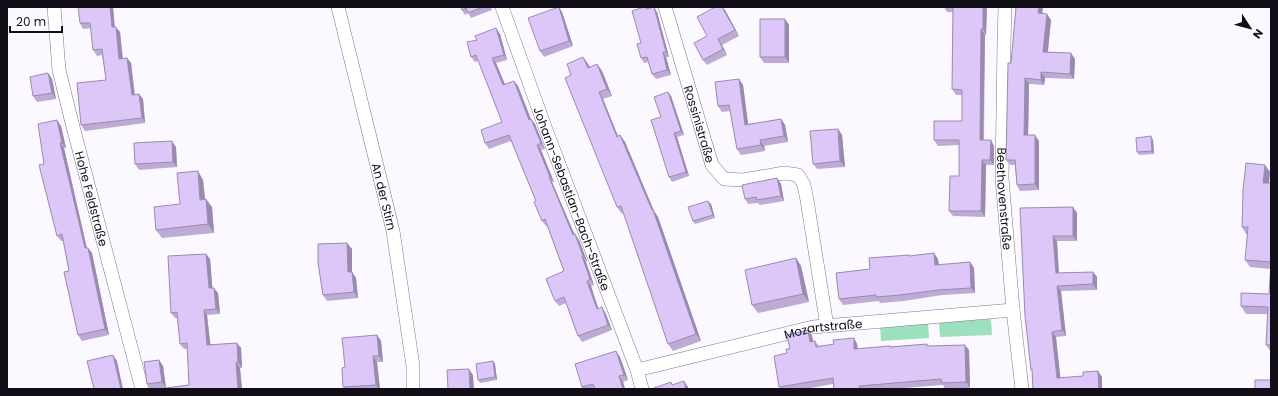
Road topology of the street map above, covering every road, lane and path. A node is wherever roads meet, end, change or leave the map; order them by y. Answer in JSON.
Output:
{"nodes":[{"id":1,"x":54,"y":7,"type":"edge"},
{"id":2,"x":338,"y":7,"type":"edge"},
{"id":3,"x":502,"y":7,"type":"edge"},
{"id":4,"x":665,"y":7,"type":"edge"},
{"id":5,"x":1005,"y":7,"type":"edge"},
{"id":6,"x":1013,"y":310,"type":"junction"},
{"id":7,"x":827,"y":326,"type":"junction"},
{"id":8,"x":637,"y":370,"type":"junction"},
{"id":9,"x":142,"y":389,"type":"edge"},
{"id":10,"x":413,"y":389,"type":"edge"},
{"id":11,"x":642,"y":389,"type":"edge"},
{"id":12,"x":1022,"y":389,"type":"edge"}],
"edges":[{"from":1,"to":9,"type":"street","name":"Hohe Feldstraße"},
{"from":2,"to":10,"type":"street","name":"An der Stirn"},
{"from":3,"to":8,"type":"street","name":"Johann-Sebastian-Bach-Straße"},
{"from":4,"to":7,"type":"street","name":"Rossinistraße"},
{"from":5,"to":6,"type":"street","name":"Beethovenstraße"},
{"from":6,"to":7,"type":"street","name":"Mozartstraße"},
{"from":6,"to":12,"type":"street","name":"Beethovenstraße"},
{"from":7,"to":8,"type":"street","name":"Mozartstraße"},
{"from":8,"to":11,"type":"street","name":"Johann-Sebastian-Bach-Straße"}]}
